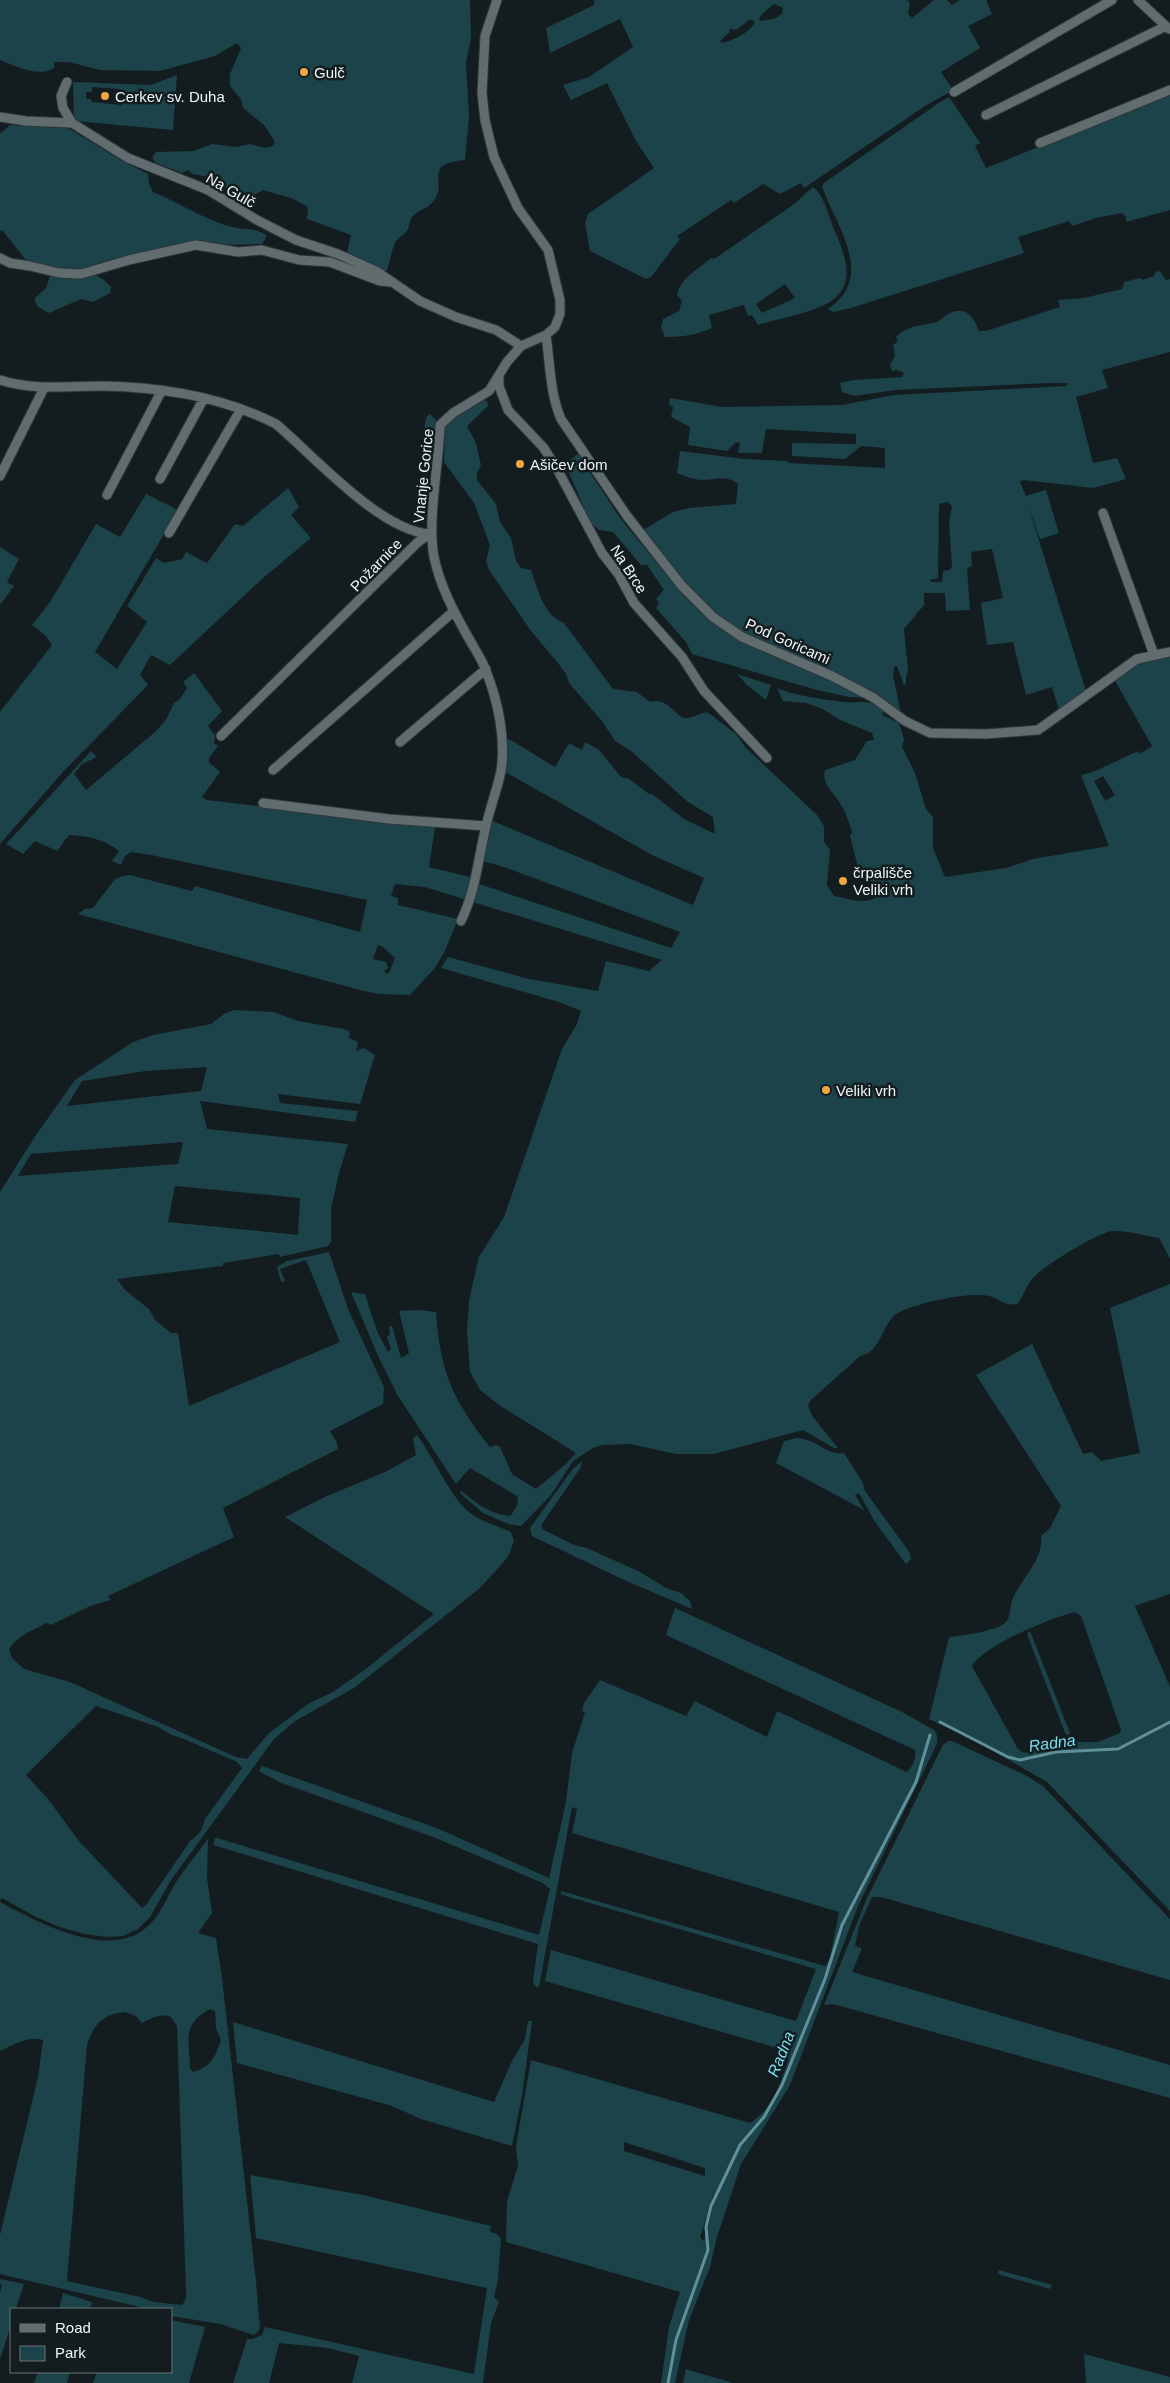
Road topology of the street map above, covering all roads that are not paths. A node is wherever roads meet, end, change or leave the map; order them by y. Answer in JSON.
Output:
{"nodes":[{"id":1,"x":496,"y":0,"type":"edge"},
{"id":2,"x":1112,"y":0,"type":"edge"},
{"id":3,"x":1138,"y":0,"type":"edge"},
{"id":4,"x":1168,"y":28,"type":"edge"},
{"id":5,"x":67,"y":82,"type":"dead end"},
{"id":6,"x":1170,"y":90,"type":"edge"},
{"id":7,"x":954,"y":92,"type":"dead end"},
{"id":8,"x":986,"y":115,"type":"dead end"},
{"id":9,"x":0,"y":117,"type":"edge"},
{"id":10,"x":72,"y":123,"type":"junction"},
{"id":11,"x":1040,"y":143,"type":"dead end"},
{"id":12,"x":0,"y":258,"type":"edge"},
{"id":13,"x":393,"y":283,"type":"junction"},
{"id":14,"x":546,"y":335,"type":"junction"},
{"id":15,"x":521,"y":346,"type":"junction"},
{"id":16,"x":499,"y":376,"type":"junction"},
{"id":17,"x":0,"y":380,"type":"edge"},
{"id":18,"x":44,"y":388,"type":"junction"},
{"id":19,"x":162,"y":390,"type":"junction"},
{"id":20,"x":204,"y":398,"type":"junction"},
{"id":21,"x":241,"y":409,"type":"junction"},
{"id":22,"x":0,"y":476,"type":"edge"},
{"id":23,"x":160,"y":479,"type":"dead end"},
{"id":24,"x":107,"y":495,"type":"dead end"},
{"id":25,"x":1103,"y":513,"type":"dead end"},
{"id":26,"x":169,"y":533,"type":"dead end"},
{"id":27,"x":430,"y":534,"type":"junction"},
{"id":28,"x":454,"y":611,"type":"junction"},
{"id":29,"x":1170,"y":652,"type":"edge"},
{"id":30,"x":1154,"y":655,"type":"junction"},
{"id":31,"x":486,"y":669,"type":"junction"},
{"id":32,"x":221,"y":736,"type":"dead end"},
{"id":33,"x":400,"y":742,"type":"dead end"},
{"id":34,"x":767,"y":758,"type":"dead end"},
{"id":35,"x":273,"y":770,"type":"dead end"},
{"id":36,"x":263,"y":803,"type":"dead end"},
{"id":37,"x":486,"y":826,"type":"junction"},
{"id":38,"x":461,"y":921,"type":"dead end"}],
"edges":[{"from":1,"to":14,"type":"street"},
{"from":2,"to":7,"type":"street"},
{"from":3,"to":4,"type":"street"},
{"from":4,"to":8,"type":"street"},
{"from":5,"to":10,"type":"street"},
{"from":6,"to":11,"type":"street"},
{"from":9,"to":10,"type":"street"},
{"from":10,"to":13,"type":"street","name":"Na Gulč"},
{"from":12,"to":13,"type":"street","name":"Na Gulč"},
{"from":13,"to":15,"type":"street","name":"Na Gulč"},
{"from":14,"to":15,"type":"street","name":"Vnanje Gorice"},
{"from":14,"to":30,"type":"street","name":"Pod Goricami"},
{"from":15,"to":16,"type":"street","name":"Vnanje Gorice"},
{"from":16,"to":27,"type":"street","name":"Vnanje Gorice"},
{"from":16,"to":34,"type":"street","name":"Na Brce"},
{"from":17,"to":18,"type":"street","name":"Požarnice"},
{"from":18,"to":19,"type":"street","name":"Požarnice"},
{"from":18,"to":22,"type":"street"},
{"from":19,"to":20,"type":"street","name":"Požarnice"},
{"from":19,"to":24,"type":"street"},
{"from":20,"to":21,"type":"street","name":"Požarnice"},
{"from":20,"to":23,"type":"street"},
{"from":21,"to":26,"type":"street"},
{"from":21,"to":27,"type":"street","name":"Požarnice"},
{"from":25,"to":30,"type":"street"},
{"from":27,"to":28,"type":"street","name":"Vnanje Gorice"},
{"from":27,"to":32,"type":"street","name":"Požarnice"},
{"from":28,"to":31,"type":"street","name":"Vnanje Gorice"},
{"from":28,"to":35,"type":"street"},
{"from":29,"to":30,"type":"street","name":"Pod Goricami"},
{"from":31,"to":33,"type":"street"},
{"from":31,"to":37,"type":"street","name":"Vnanje Gorice"},
{"from":36,"to":37,"type":"street"},
{"from":37,"to":38,"type":"street","name":"Vnanje Gorice"}]}
